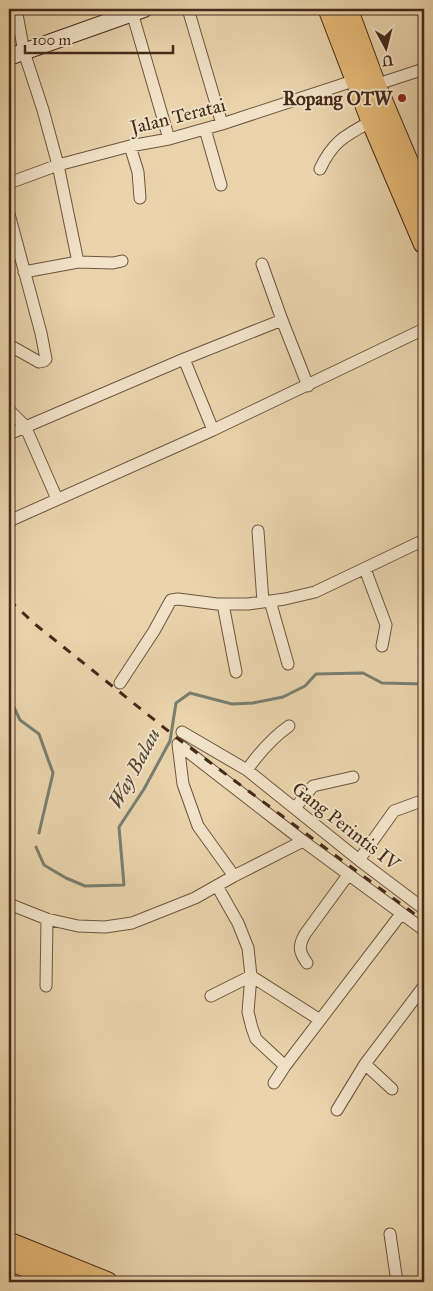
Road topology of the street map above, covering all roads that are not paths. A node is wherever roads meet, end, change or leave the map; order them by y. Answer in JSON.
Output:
{"nodes":[{"id":1,"x":16,"y":9,"type":"edge"},
{"id":2,"x":188,"y":9,"type":"edge"},
{"id":3,"x":329,"y":9,"type":"edge"},
{"id":4,"x":346,"y":9,"type":"edge"},
{"id":5,"x":136,"y":10,"type":"edge"},
{"id":6,"x":16,"y":54,"type":"edge"},
{"id":7,"x":424,"y":69,"type":"edge"},
{"id":8,"x":365,"y":83,"type":"junction"},
{"id":9,"x":372,"y":121,"type":"junction"},
{"id":10,"x":222,"y":124,"type":"junction"},
{"id":11,"x":205,"y":129,"type":"junction"},
{"id":12,"x":169,"y":139,"type":"junction"},
{"id":13,"x":130,"y":146,"type":"junction"},
{"id":14,"x":58,"y":165,"type":"junction"},
{"id":15,"x":320,"y":169,"type":"dead end"},
{"id":16,"x":9,"y":182,"type":"edge"},
{"id":17,"x":221,"y":185,"type":"dead end"},
{"id":18,"x":140,"y":198,"type":"dead end"},
{"id":19,"x":424,"y":201,"type":"edge"},
{"id":20,"x":9,"y":214,"type":"edge"},
{"id":21,"x":424,"y":243,"type":"edge"},
{"id":22,"x":122,"y":261,"type":"dead end"},
{"id":23,"x":78,"y":262,"type":"junction"},
{"id":24,"x":262,"y":264,"type":"dead end"},
{"id":25,"x":24,"y":272,"type":"junction"},
{"id":26,"x":282,"y":320,"type":"junction"},
{"id":27,"x":424,"y":330,"type":"edge"},
{"id":28,"x":9,"y":345,"type":"edge"},
{"id":29,"x":184,"y":359,"type":"junction"},
{"id":30,"x":308,"y":386,"type":"junction"},
{"id":31,"x":9,"y":410,"type":"edge"},
{"id":32,"x":25,"y":426,"type":"junction"},
{"id":33,"x":213,"y":430,"type":"junction"},
{"id":34,"x":9,"y":434,"type":"edge"},
{"id":35,"x":57,"y":499,"type":"junction"},
{"id":36,"x":9,"y":521,"type":"edge"},
{"id":37,"x":258,"y":530,"type":"dead end"},
{"id":38,"x":424,"y":540,"type":"edge"},
{"id":39,"x":365,"y":569,"type":"junction"},
{"id":40,"x":266,"y":602,"type":"junction"},
{"id":41,"x":223,"y":604,"type":"junction"},
{"id":42,"x":382,"y":646,"type":"dead end"},
{"id":43,"x":288,"y":664,"type":"dead end"},
{"id":44,"x":236,"y":672,"type":"dead end"},
{"id":45,"x":120,"y":683,"type":"dead end"},
{"id":46,"x":289,"y":726,"type":"dead end"},
{"id":47,"x":182,"y":732,"type":"dead end"},
{"id":48,"x":247,"y":770,"type":"junction"},
{"id":49,"x":353,"y":777,"type":"dead end"},
{"id":50,"x":424,"y":800,"type":"edge"},
{"id":51,"x":295,"y":808,"type":"junction"},
{"id":52,"x":302,"y":842,"type":"junction"},
{"id":53,"x":359,"y":860,"type":"junction"},
{"id":54,"x":234,"y":876,"type":"junction"},
{"id":55,"x":348,"y":876,"type":"junction"},
{"id":56,"x":218,"y":886,"type":"junction"},
{"id":57,"x":9,"y":904,"type":"edge"},
{"id":58,"x":424,"y":909,"type":"edge"},
{"id":59,"x":401,"y":914,"type":"junction"},
{"id":60,"x":47,"y":918,"type":"junction"},
{"id":61,"x":424,"y":930,"type":"edge"},
{"id":62,"x":307,"y":964,"type":"dead end"},
{"id":63,"x":251,"y":976,"type":"junction"},
{"id":64,"x":46,"y":986,"type":"dead end"},
{"id":65,"x":424,"y":986,"type":"edge"},
{"id":66,"x":211,"y":996,"type":"dead end"},
{"id":67,"x":320,"y":1020,"type":"junction"},
{"id":68,"x":365,"y":1064,"type":"junction"},
{"id":69,"x":285,"y":1066,"type":"junction"},
{"id":70,"x":274,"y":1083,"type":"dead end"},
{"id":71,"x":392,"y":1089,"type":"dead end"},
{"id":72,"x":337,"y":1110,"type":"dead end"},
{"id":73,"x":390,"y":1234,"type":"dead end"},
{"id":74,"x":9,"y":1242,"type":"edge"},
{"id":75,"x":9,"y":1262,"type":"edge"},
{"id":76,"x":65,"y":1282,"type":"edge"},
{"id":77,"x":108,"y":1282,"type":"edge"},
{"id":78,"x":397,"y":1282,"type":"edge"}],
"edges":[{"from":1,"to":6,"type":"street"},
{"from":2,"to":10,"type":"street"},
{"from":3,"to":8,"type":"highway"},
{"from":4,"to":8,"type":"highway"},
{"from":5,"to":6,"type":"main road"},
{"from":5,"to":12,"type":"street"},
{"from":6,"to":14,"type":"street"},
{"from":7,"to":8,"type":"street","name":"Jalan Teratai"},
{"from":8,"to":9,"type":"highway"},
{"from":8,"to":10,"type":"street","name":"Jalan Teratai"},
{"from":8,"to":19,"type":"highway"},
{"from":9,"to":15,"type":"street"},
{"from":9,"to":21,"type":"highway"},
{"from":10,"to":11,"type":"street","name":"Jalan Teratai"},
{"from":11,"to":12,"type":"street","name":"Jalan Teratai"},
{"from":11,"to":17,"type":"street"},
{"from":12,"to":13,"type":"street","name":"Jalan Teratai"},
{"from":13,"to":14,"type":"street","name":"Jalan Teratai"},
{"from":13,"to":18,"type":"street"},
{"from":14,"to":16,"type":"street","name":"Jalan Teratai"},
{"from":14,"to":23,"type":"street"},
{"from":20,"to":25,"type":"street"},
{"from":22,"to":23,"type":"street"},
{"from":23,"to":25,"type":"street"},
{"from":24,"to":26,"type":"street"},
{"from":25,"to":28,"type":"street"},
{"from":26,"to":29,"type":"street"},
{"from":26,"to":30,"type":"street"},
{"from":27,"to":30,"type":"street"},
{"from":29,"to":32,"type":"street"},
{"from":29,"to":33,"type":"street"},
{"from":30,"to":33,"type":"street"},
{"from":31,"to":32,"type":"street"},
{"from":32,"to":34,"type":"street"},
{"from":32,"to":35,"type":"street"},
{"from":33,"to":35,"type":"street"},
{"from":35,"to":36,"type":"street"},
{"from":37,"to":40,"type":"street"},
{"from":38,"to":39,"type":"street"},
{"from":39,"to":40,"type":"street"},
{"from":39,"to":42,"type":"street"},
{"from":40,"to":41,"type":"street"},
{"from":40,"to":43,"type":"street"},
{"from":41,"to":44,"type":"street"},
{"from":41,"to":45,"type":"street"},
{"from":46,"to":48,"type":"street"},
{"from":47,"to":48,"type":"street","name":"Gang Perintis IV"},
{"from":48,"to":51,"type":"street","name":"Gang Perintis IV"},
{"from":49,"to":51,"type":"street"},
{"from":50,"to":53,"type":"street"},
{"from":51,"to":53,"type":"street","name":"Gang Perintis IV"},
{"from":52,"to":54,"type":"street"},
{"from":52,"to":54,"type":"street"},
{"from":52,"to":55,"type":"street"},
{"from":53,"to":58,"type":"street","name":"Gang Perintis IV"},
{"from":54,"to":56,"type":"street"},
{"from":55,"to":59,"type":"street"},
{"from":55,"to":62,"type":"street"},
{"from":56,"to":60,"type":"street"},
{"from":56,"to":63,"type":"street"},
{"from":57,"to":60,"type":"street"},
{"from":59,"to":61,"type":"street"},
{"from":59,"to":67,"type":"street"},
{"from":60,"to":64,"type":"street"},
{"from":63,"to":66,"type":"street"},
{"from":63,"to":67,"type":"street"},
{"from":63,"to":69,"type":"street"},
{"from":65,"to":68,"type":"street"},
{"from":67,"to":69,"type":"street"},
{"from":68,"to":71,"type":"street"},
{"from":68,"to":72,"type":"street"},
{"from":69,"to":70,"type":"street"},
{"from":73,"to":78,"type":"street"},
{"from":74,"to":77,"type":"main road"},
{"from":75,"to":76,"type":"main road"}]}
